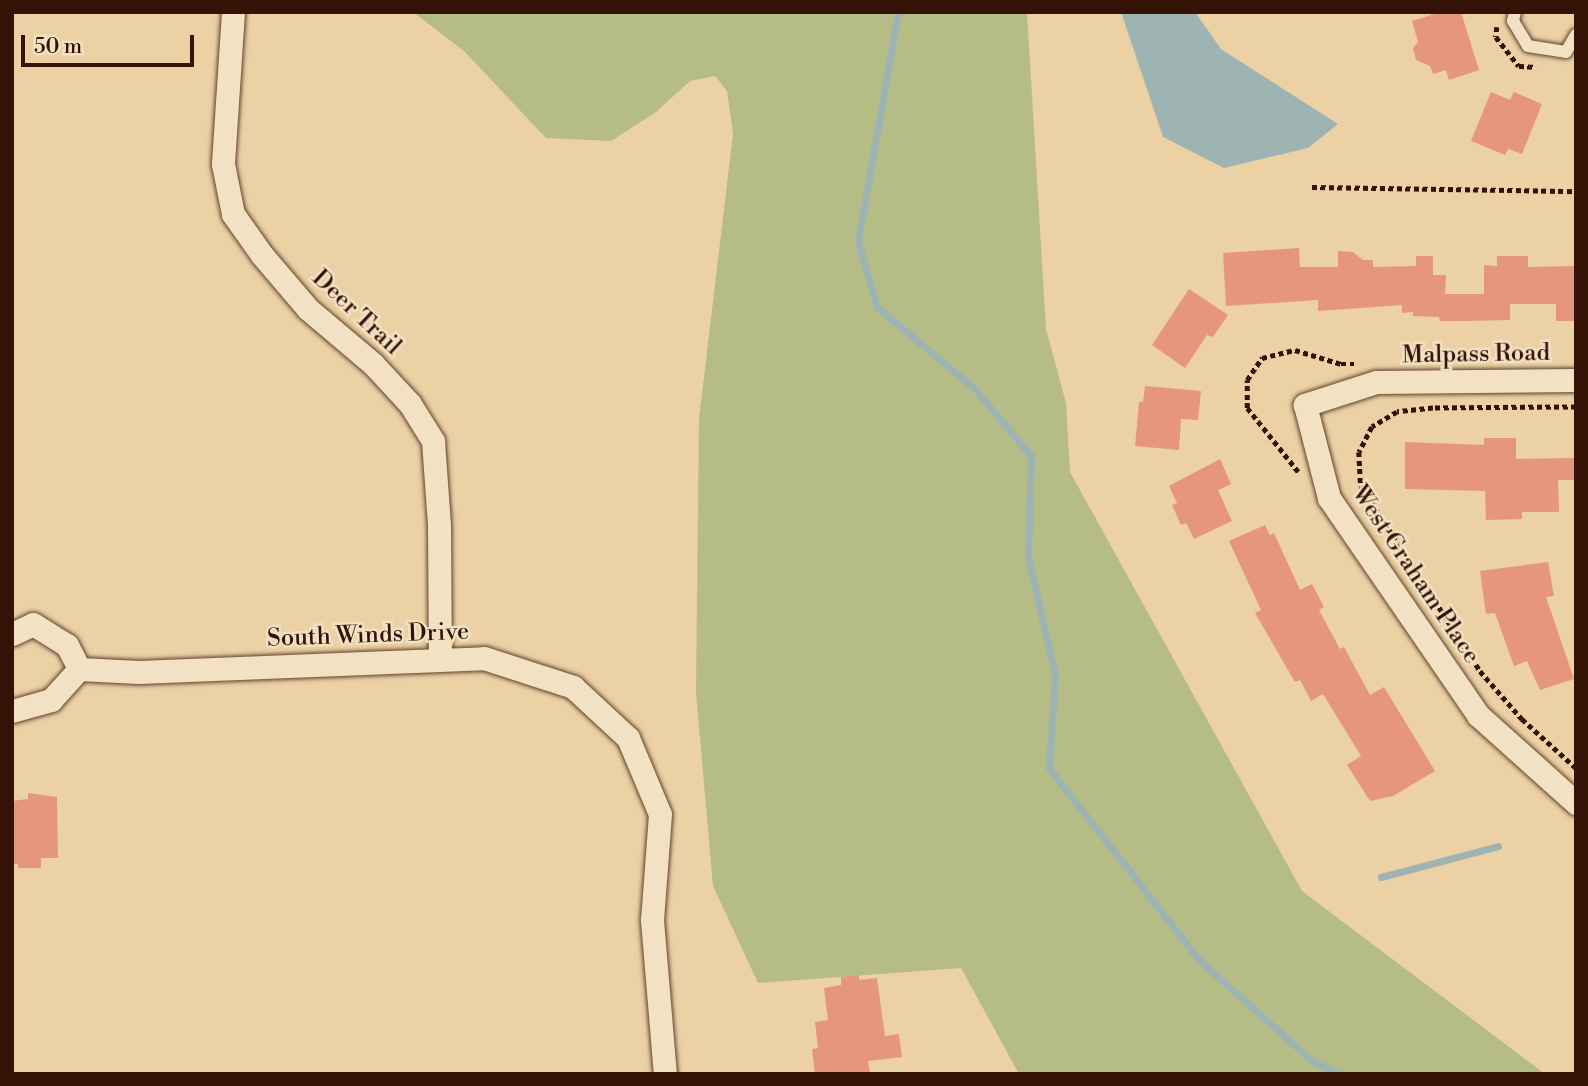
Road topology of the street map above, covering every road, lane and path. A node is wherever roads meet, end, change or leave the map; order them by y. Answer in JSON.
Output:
{"nodes":[{"id":1,"x":233,"y":12,"type":"edge"},
{"id":2,"x":1515,"y":12,"type":"edge"},
{"id":3,"x":1576,"y":35,"type":"edge"},
{"id":4,"x":1312,"y":187,"type":"dead end"},
{"id":5,"x":1576,"y":191,"type":"edge"},
{"id":6,"x":1370,"y":373,"type":"junction"},
{"id":7,"x":1576,"y":380,"type":"edge"},
{"id":8,"x":1576,"y":407,"type":"edge"},
{"id":9,"x":1300,"y":475,"type":"dead end"},
{"id":10,"x":12,"y":634,"type":"edge"},
{"id":11,"x":440,"y":657,"type":"junction"},
{"id":12,"x":79,"y":669,"type":"junction"},
{"id":13,"x":12,"y":711,"type":"edge"},
{"id":14,"x":1576,"y":768,"type":"edge"},
{"id":15,"x":1576,"y":803,"type":"edge"},
{"id":16,"x":665,"y":1074,"type":"edge"}],
"edges":[{"from":1,"to":11,"type":"street","name":"Deer Trail"},
{"from":2,"to":3,"type":"lane"},
{"from":4,"to":5,"type":"path"},
{"from":6,"to":7,"type":"street","name":"Malpass Road"},
{"from":6,"to":9,"type":"path"},
{"from":6,"to":15,"type":"street","name":"West Graham Place"},
{"from":8,"to":14,"type":"path"},
{"from":10,"to":12,"type":"street"},
{"from":11,"to":12,"type":"street","name":"South Winds Drive"},
{"from":11,"to":16,"type":"street","name":"South Winds Drive"},
{"from":12,"to":13,"type":"street"}]}
